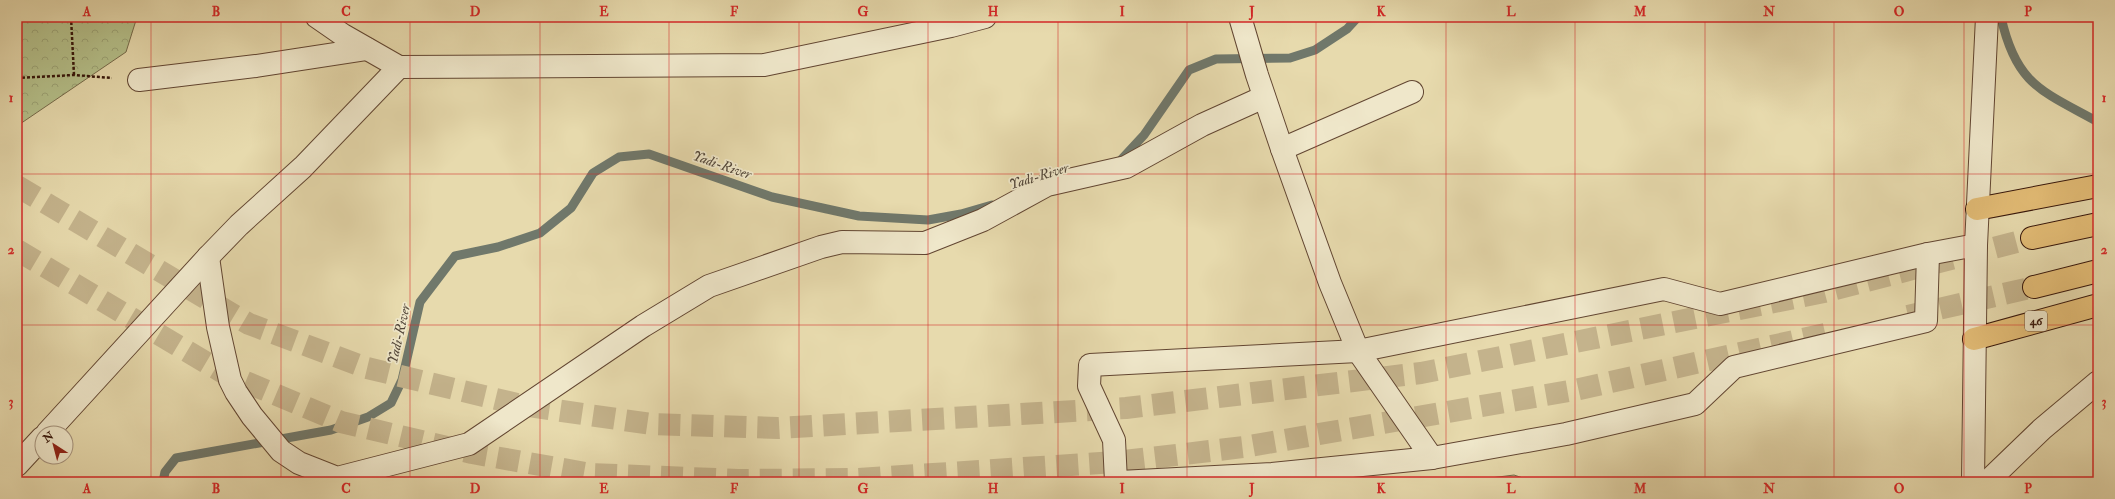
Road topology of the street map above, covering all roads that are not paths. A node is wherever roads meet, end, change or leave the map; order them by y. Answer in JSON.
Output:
{"nodes":[{"id":1,"x":317,"y":17,"type":"edge"},
{"id":2,"x":985,"y":17,"type":"edge"},
{"id":3,"x":1240,"y":17,"type":"edge"},
{"id":4,"x":1987,"y":17,"type":"edge"},
{"id":5,"x":367,"y":49,"type":"junction"},
{"id":6,"x":399,"y":67,"type":"junction"},
{"id":7,"x":139,"y":80,"type":"road end"},
{"id":8,"x":1412,"y":92,"type":"dead end"},
{"id":9,"x":1264,"y":97,"type":"junction"},
{"id":10,"x":1282,"y":148,"type":"junction"},
{"id":11,"x":2098,"y":186,"type":"edge"},
{"id":12,"x":1977,"y":209,"type":"junction"},
{"id":13,"x":2098,"y":224,"type":"edge"},
{"id":14,"x":2032,"y":238,"type":"tunnel mouth"},
{"id":15,"x":1976,"y":246,"type":"junction"},
{"id":16,"x":1928,"y":254,"type":"junction"},
{"id":17,"x":208,"y":257,"type":"junction"},
{"id":18,"x":2098,"y":271,"type":"edge"},
{"id":19,"x":2034,"y":287,"type":"tunnel mouth"},
{"id":20,"x":2098,"y":305,"type":"edge"},
{"id":21,"x":1974,"y":339,"type":"junction"},
{"id":22,"x":1358,"y":351,"type":"junction"},
{"id":23,"x":2098,"y":382,"type":"edge"},
{"id":24,"x":54,"y":425,"type":"edge"},
{"id":25,"x":34,"y":447,"type":"edge"},
{"id":26,"x":1432,"y":458,"type":"junction"},
{"id":27,"x":17,"y":465,"type":"edge"},
{"id":28,"x":1116,"y":482,"type":"edge"},
{"id":29,"x":1120,"y":482,"type":"edge"},
{"id":30,"x":1973,"y":482,"type":"edge"},
{"id":31,"x":1987,"y":482,"type":"edge"}],
"edges":[{"from":1,"to":5,"type":"street"},
{"from":2,"to":6,"type":"street"},
{"from":3,"to":9,"type":"street"},
{"from":4,"to":12,"type":"street"},
{"from":5,"to":6,"type":"street"},
{"from":5,"to":7,"type":"street"},
{"from":6,"to":17,"type":"street"},
{"from":8,"to":10,"type":"street"},
{"from":9,"to":10,"type":"street"},
{"from":9,"to":17,"type":"street"},
{"from":10,"to":22,"type":"street"},
{"from":11,"to":12,"type":"main road"},
{"from":12,"to":15,"type":"street"},
{"from":13,"to":14,"type":"main road"},
{"from":15,"to":16,"type":"street"},
{"from":15,"to":21,"type":"street"},
{"from":16,"to":22,"type":"street"},
{"from":16,"to":26,"type":"street"},
{"from":17,"to":24,"type":"street"},
{"from":18,"to":19,"type":"main road"},
{"from":20,"to":21,"type":"main road","number":"46"},
{"from":21,"to":30,"type":"street"},
{"from":22,"to":26,"type":"street"},
{"from":22,"to":28,"type":"street"},
{"from":23,"to":31,"type":"street"},
{"from":25,"to":27,"type":"street"},
{"from":26,"to":29,"type":"street"}]}
